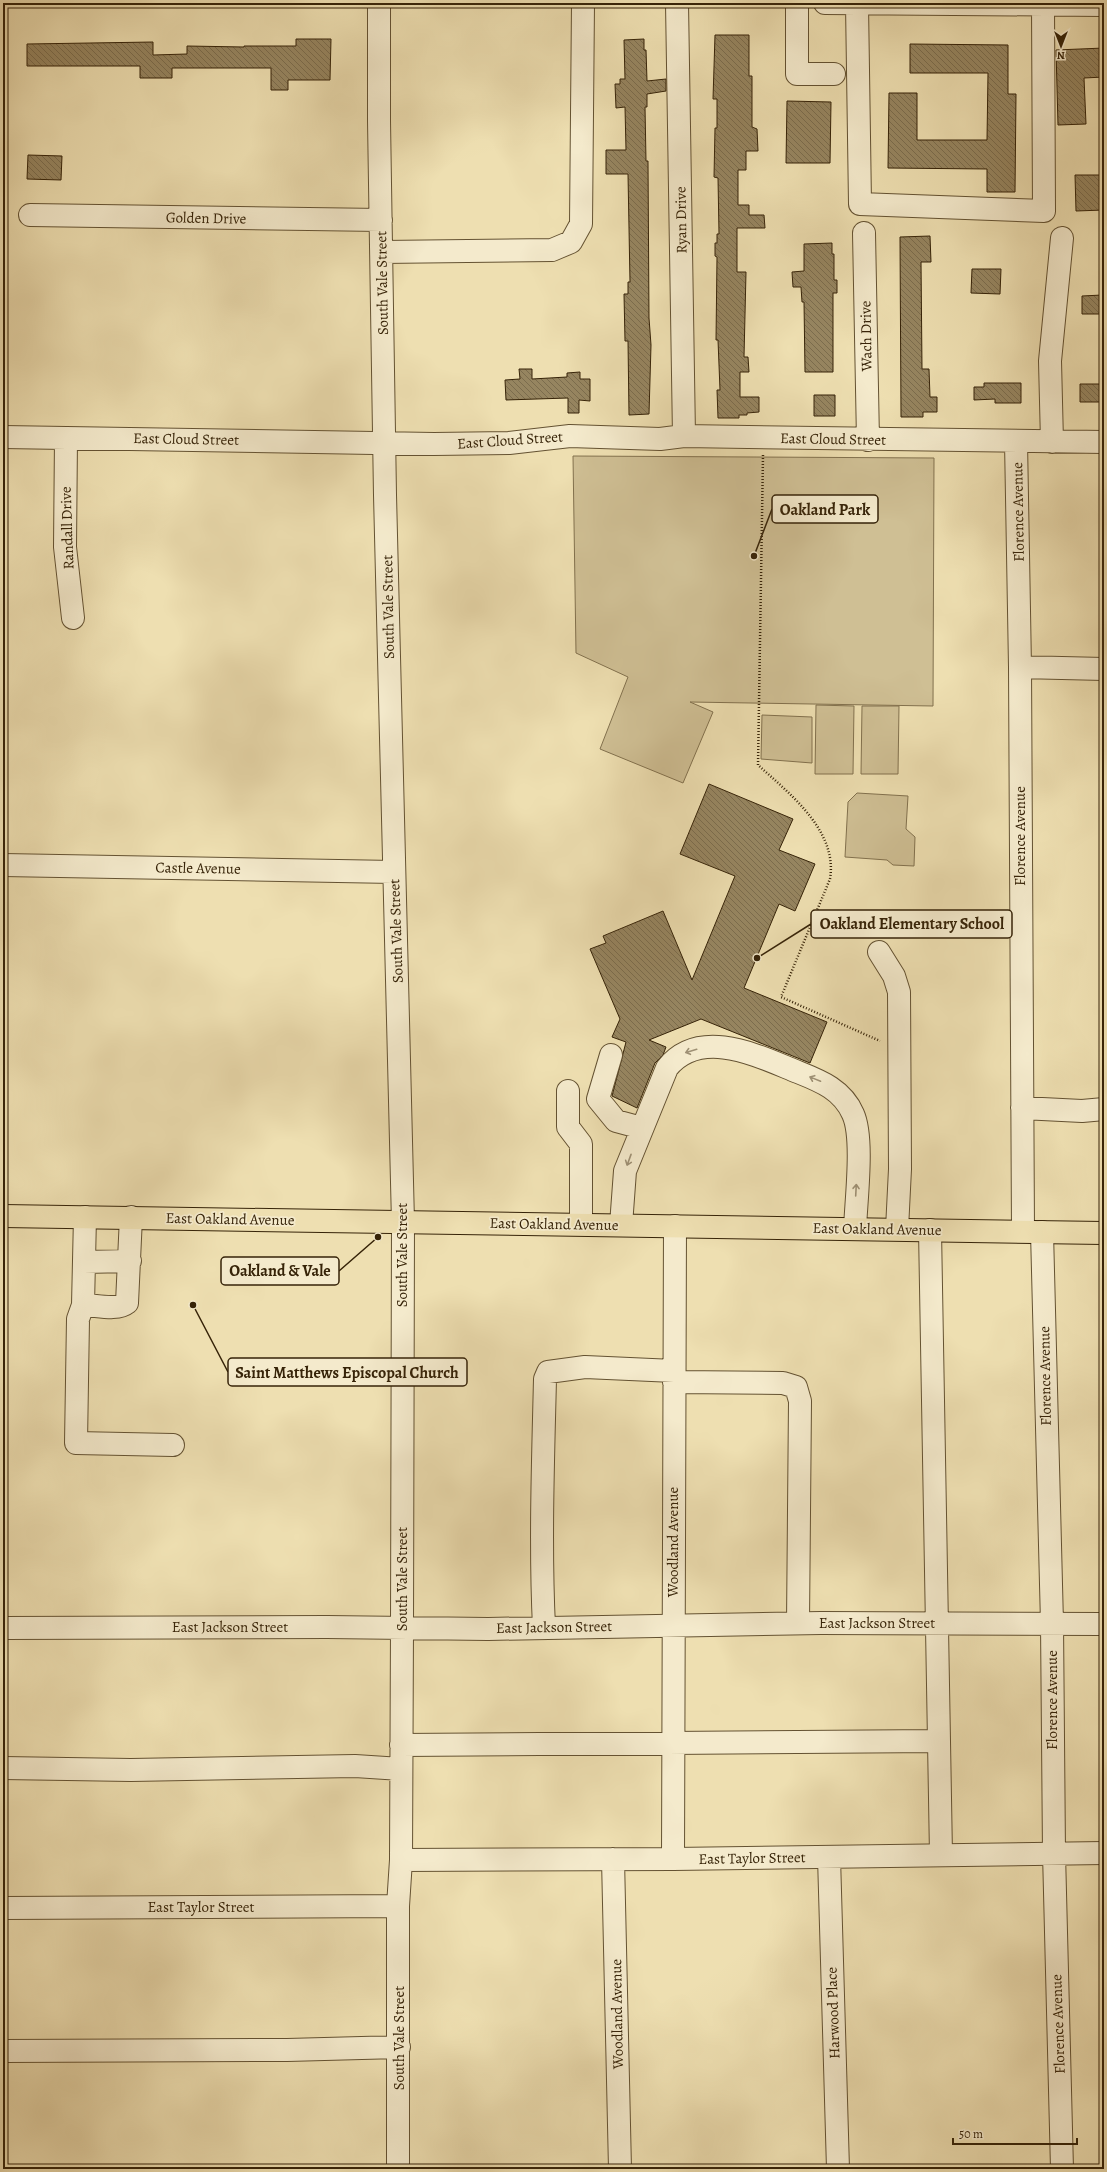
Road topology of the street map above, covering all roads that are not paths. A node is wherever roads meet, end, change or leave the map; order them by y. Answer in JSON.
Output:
{"nodes":[{"id":1,"x":379,"y":3,"type":"edge"},
{"id":2,"x":583,"y":3,"type":"edge"},
{"id":3,"x":677,"y":3,"type":"edge"},
{"id":4,"x":797,"y":3,"type":"edge"},
{"id":5,"x":825,"y":3,"type":"edge"},
{"id":6,"x":857,"y":4,"type":"edge"},
{"id":7,"x":1043,"y":5,"type":"junction"},
{"id":8,"x":1104,"y":5,"type":"edge"},
{"id":9,"x":834,"y":74,"type":"dead end"},
{"id":10,"x":30,"y":215,"type":"dead end"},
{"id":11,"x":381,"y":220,"type":"junction"},
{"id":12,"x":864,"y":233,"type":"dead end"},
{"id":13,"x":1062,"y":238,"type":"dead end"},
{"id":14,"x":382,"y":252,"type":"junction"},
{"id":15,"x":684,"y":436,"type":"junction"},
{"id":16,"x":3,"y":437,"type":"edge"},
{"id":17,"x":66,"y":438,"type":"junction"},
{"id":18,"x":868,"y":440,"type":"junction"},
{"id":19,"x":1016,"y":441,"type":"junction"},
{"id":20,"x":385,"y":442,"type":"junction"},
{"id":21,"x":1052,"y":442,"type":"junction"},
{"id":22,"x":1104,"y":442,"type":"edge"},
{"id":23,"x":73,"y":618,"type":"dead end"},
{"id":24,"x":1020,"y":667,"type":"junction"},
{"id":25,"x":1104,"y":669,"type":"edge"},
{"id":26,"x":3,"y":865,"type":"edge"},
{"id":27,"x":394,"y":872,"type":"junction"},
{"id":28,"x":880,"y":952,"type":"dead end"},
{"id":29,"x":611,"y":1055,"type":"dead end"},
{"id":30,"x":568,"y":1091,"type":"dead end"},
{"id":31,"x":1022,"y":1108,"type":"junction"},
{"id":32,"x":1104,"y":1109,"type":"edge"},
{"id":33,"x":642,"y":1128,"type":"junction"},
{"id":34,"x":3,"y":1216,"type":"edge"},
{"id":35,"x":86,"y":1217,"type":"junction"},
{"id":36,"x":131,"y":1217,"type":"junction"},
{"id":37,"x":403,"y":1222,"type":"junction"},
{"id":38,"x":581,"y":1224,"type":"junction"},
{"id":39,"x":622,"y":1225,"type":"junction"},
{"id":40,"x":675,"y":1226,"type":"junction"},
{"id":41,"x":855,"y":1228,"type":"junction"},
{"id":42,"x":897,"y":1229,"type":"junction"},
{"id":43,"x":930,"y":1230,"type":"junction"},
{"id":44,"x":1033,"y":1231,"type":"junction"},
{"id":45,"x":1104,"y":1232,"type":"edge"},
{"id":46,"x":130,"y":1261,"type":"junction"},
{"id":47,"x":84,"y":1262,"type":"junction"},
{"id":48,"x":83,"y":1305,"type":"junction"},
{"id":49,"x":674,"y":1377,"type":"junction"},
{"id":50,"x":173,"y":1445,"type":"dead end"},
{"id":51,"x":937,"y":1622,"type":"junction"},
{"id":52,"x":798,"y":1623,"type":"junction"},
{"id":53,"x":1052,"y":1623,"type":"junction"},
{"id":54,"x":1104,"y":1624,"type":"edge"},
{"id":55,"x":673,"y":1625,"type":"junction"},
{"id":56,"x":544,"y":1627,"type":"junction"},
{"id":57,"x":3,"y":1628,"type":"edge"},
{"id":58,"x":402,"y":1628,"type":"junction"},
{"id":59,"x":938,"y":1741,"type":"junction"},
{"id":60,"x":672,"y":1743,"type":"junction"},
{"id":61,"x":401,"y":1745,"type":"junction"},
{"id":62,"x":3,"y":1768,"type":"edge"},
{"id":63,"x":401,"y":1769,"type":"junction"},
{"id":64,"x":1054,"y":1853,"type":"junction"},
{"id":65,"x":1104,"y":1853,"type":"edge"},
{"id":66,"x":941,"y":1855,"type":"junction"},
{"id":67,"x":829,"y":1857,"type":"junction"},
{"id":68,"x":613,"y":1859,"type":"junction"},
{"id":69,"x":672,"y":1859,"type":"junction"},
{"id":70,"x":401,"y":1860,"type":"junction"},
{"id":71,"x":398,"y":1906,"type":"junction"},
{"id":72,"x":3,"y":1908,"type":"edge"},
{"id":73,"x":399,"y":2047,"type":"junction"},
{"id":74,"x":3,"y":2051,"type":"edge"},
{"id":75,"x":398,"y":2169,"type":"edge"},
{"id":76,"x":620,"y":2169,"type":"edge"},
{"id":77,"x":838,"y":2169,"type":"edge"},
{"id":78,"x":1062,"y":2169,"type":"edge"}],
"edges":[{"from":1,"to":11,"type":"street","name":"South Vale Street"},
{"from":2,"to":14,"type":"street"},
{"from":3,"to":15,"type":"street","name":"Ryan Drive"},
{"from":4,"to":9,"type":"street"},
{"from":5,"to":6,"type":"street"},
{"from":6,"to":7,"type":"street"},
{"from":6,"to":7,"type":"street"},
{"from":7,"to":8,"type":"street"},
{"from":10,"to":11,"type":"street","name":"Golden Drive"},
{"from":11,"to":14,"type":"street","name":"South Vale Street"},
{"from":12,"to":18,"type":"street","name":"Wach Drive"},
{"from":13,"to":21,"type":"street"},
{"from":14,"to":20,"type":"street","name":"South Vale Street"},
{"from":15,"to":18,"type":"street","name":"East Cloud Street"},
{"from":15,"to":20,"type":"street","name":"East Cloud Street"},
{"from":16,"to":17,"type":"street","name":"East Cloud Street"},
{"from":17,"to":20,"type":"street","name":"East Cloud Street"},
{"from":17,"to":23,"type":"street","name":"Randall Drive"},
{"from":18,"to":19,"type":"street","name":"East Cloud Street"},
{"from":19,"to":21,"type":"street","name":"East Cloud Street"},
{"from":19,"to":24,"type":"street","name":"Florence Avenue"},
{"from":20,"to":27,"type":"street","name":"South Vale Street"},
{"from":21,"to":22,"type":"street"},
{"from":24,"to":25,"type":"street"},
{"from":24,"to":31,"type":"street","name":"Florence Avenue"},
{"from":26,"to":27,"type":"street","name":"Castle Avenue"},
{"from":27,"to":37,"type":"street","name":"South Vale Street"},
{"from":28,"to":42,"type":"street"},
{"from":29,"to":33,"type":"street"},
{"from":30,"to":38,"type":"street"},
{"from":31,"to":32,"type":"street"},
{"from":31,"to":44,"type":"street","name":"Florence Avenue"},
{"from":33,"to":39,"type":"street","one_way":true},
{"from":41,"to":33,"type":"street","one_way":true},
{"from":34,"to":35,"type":"main road","name":"East Oakland Avenue"},
{"from":35,"to":36,"type":"main road","name":"East Oakland Avenue"},
{"from":35,"to":47,"type":"street"},
{"from":36,"to":37,"type":"main road","name":"East Oakland Avenue"},
{"from":36,"to":46,"type":"street"},
{"from":37,"to":38,"type":"main road","name":"East Oakland Avenue"},
{"from":37,"to":58,"type":"street","name":"South Vale Street"},
{"from":38,"to":39,"type":"main road","name":"East Oakland Avenue"},
{"from":39,"to":40,"type":"main road","name":"East Oakland Avenue"},
{"from":40,"to":41,"type":"main road","name":"East Oakland Avenue"},
{"from":40,"to":49,"type":"street","name":"Woodland Avenue"},
{"from":41,"to":42,"type":"main road","name":"East Oakland Avenue"},
{"from":42,"to":43,"type":"main road","name":"East Oakland Avenue"},
{"from":43,"to":44,"type":"main road","name":"East Oakland Avenue"},
{"from":43,"to":51,"type":"street"},
{"from":44,"to":45,"type":"main road","name":"East Oakland Avenue"},
{"from":44,"to":53,"type":"street","name":"Florence Avenue"},
{"from":46,"to":47,"type":"street"},
{"from":46,"to":48,"type":"street"},
{"from":47,"to":48,"type":"street"},
{"from":48,"to":50,"type":"street"},
{"from":49,"to":52,"type":"street"},
{"from":49,"to":55,"type":"street","name":"Woodland Avenue"},
{"from":49,"to":56,"type":"street"},
{"from":51,"to":52,"type":"street","name":"East Jackson Street"},
{"from":51,"to":53,"type":"street","name":"East Jackson Street"},
{"from":51,"to":59,"type":"street"},
{"from":52,"to":55,"type":"street","name":"East Jackson Street"},
{"from":53,"to":54,"type":"street","name":"East Jackson Street"},
{"from":53,"to":64,"type":"street","name":"Florence Avenue"},
{"from":55,"to":56,"type":"street","name":"East Jackson Street"},
{"from":55,"to":60,"type":"street","name":"Woodland Avenue"},
{"from":56,"to":58,"type":"street","name":"East Jackson Street"},
{"from":57,"to":58,"type":"street","name":"East Jackson Street"},
{"from":58,"to":61,"type":"street","name":"South Vale Street"},
{"from":59,"to":60,"type":"street"},
{"from":59,"to":66,"type":"street"},
{"from":60,"to":61,"type":"street"},
{"from":60,"to":69,"type":"street","name":"Woodland Avenue"},
{"from":61,"to":63,"type":"street","name":"South Vale Street"},
{"from":62,"to":63,"type":"street"},
{"from":63,"to":70,"type":"street","name":"South Vale Street"},
{"from":64,"to":65,"type":"street","name":"East Taylor Street"},
{"from":64,"to":66,"type":"street","name":"East Taylor Street"},
{"from":64,"to":78,"type":"street","name":"Florence Avenue"},
{"from":66,"to":67,"type":"street","name":"East Taylor Street"},
{"from":67,"to":69,"type":"street","name":"East Taylor Street"},
{"from":67,"to":77,"type":"street","name":"Harwood Place"},
{"from":68,"to":69,"type":"street","name":"East Taylor Street"},
{"from":68,"to":70,"type":"street","name":"East Taylor Street"},
{"from":68,"to":76,"type":"street","name":"Woodland Avenue"},
{"from":70,"to":71,"type":"street","name":"South Vale Street"},
{"from":71,"to":72,"type":"street","name":"East Taylor Street"},
{"from":71,"to":73,"type":"street","name":"South Vale Street"},
{"from":73,"to":74,"type":"street"},
{"from":73,"to":75,"type":"street","name":"South Vale Street"}]}
